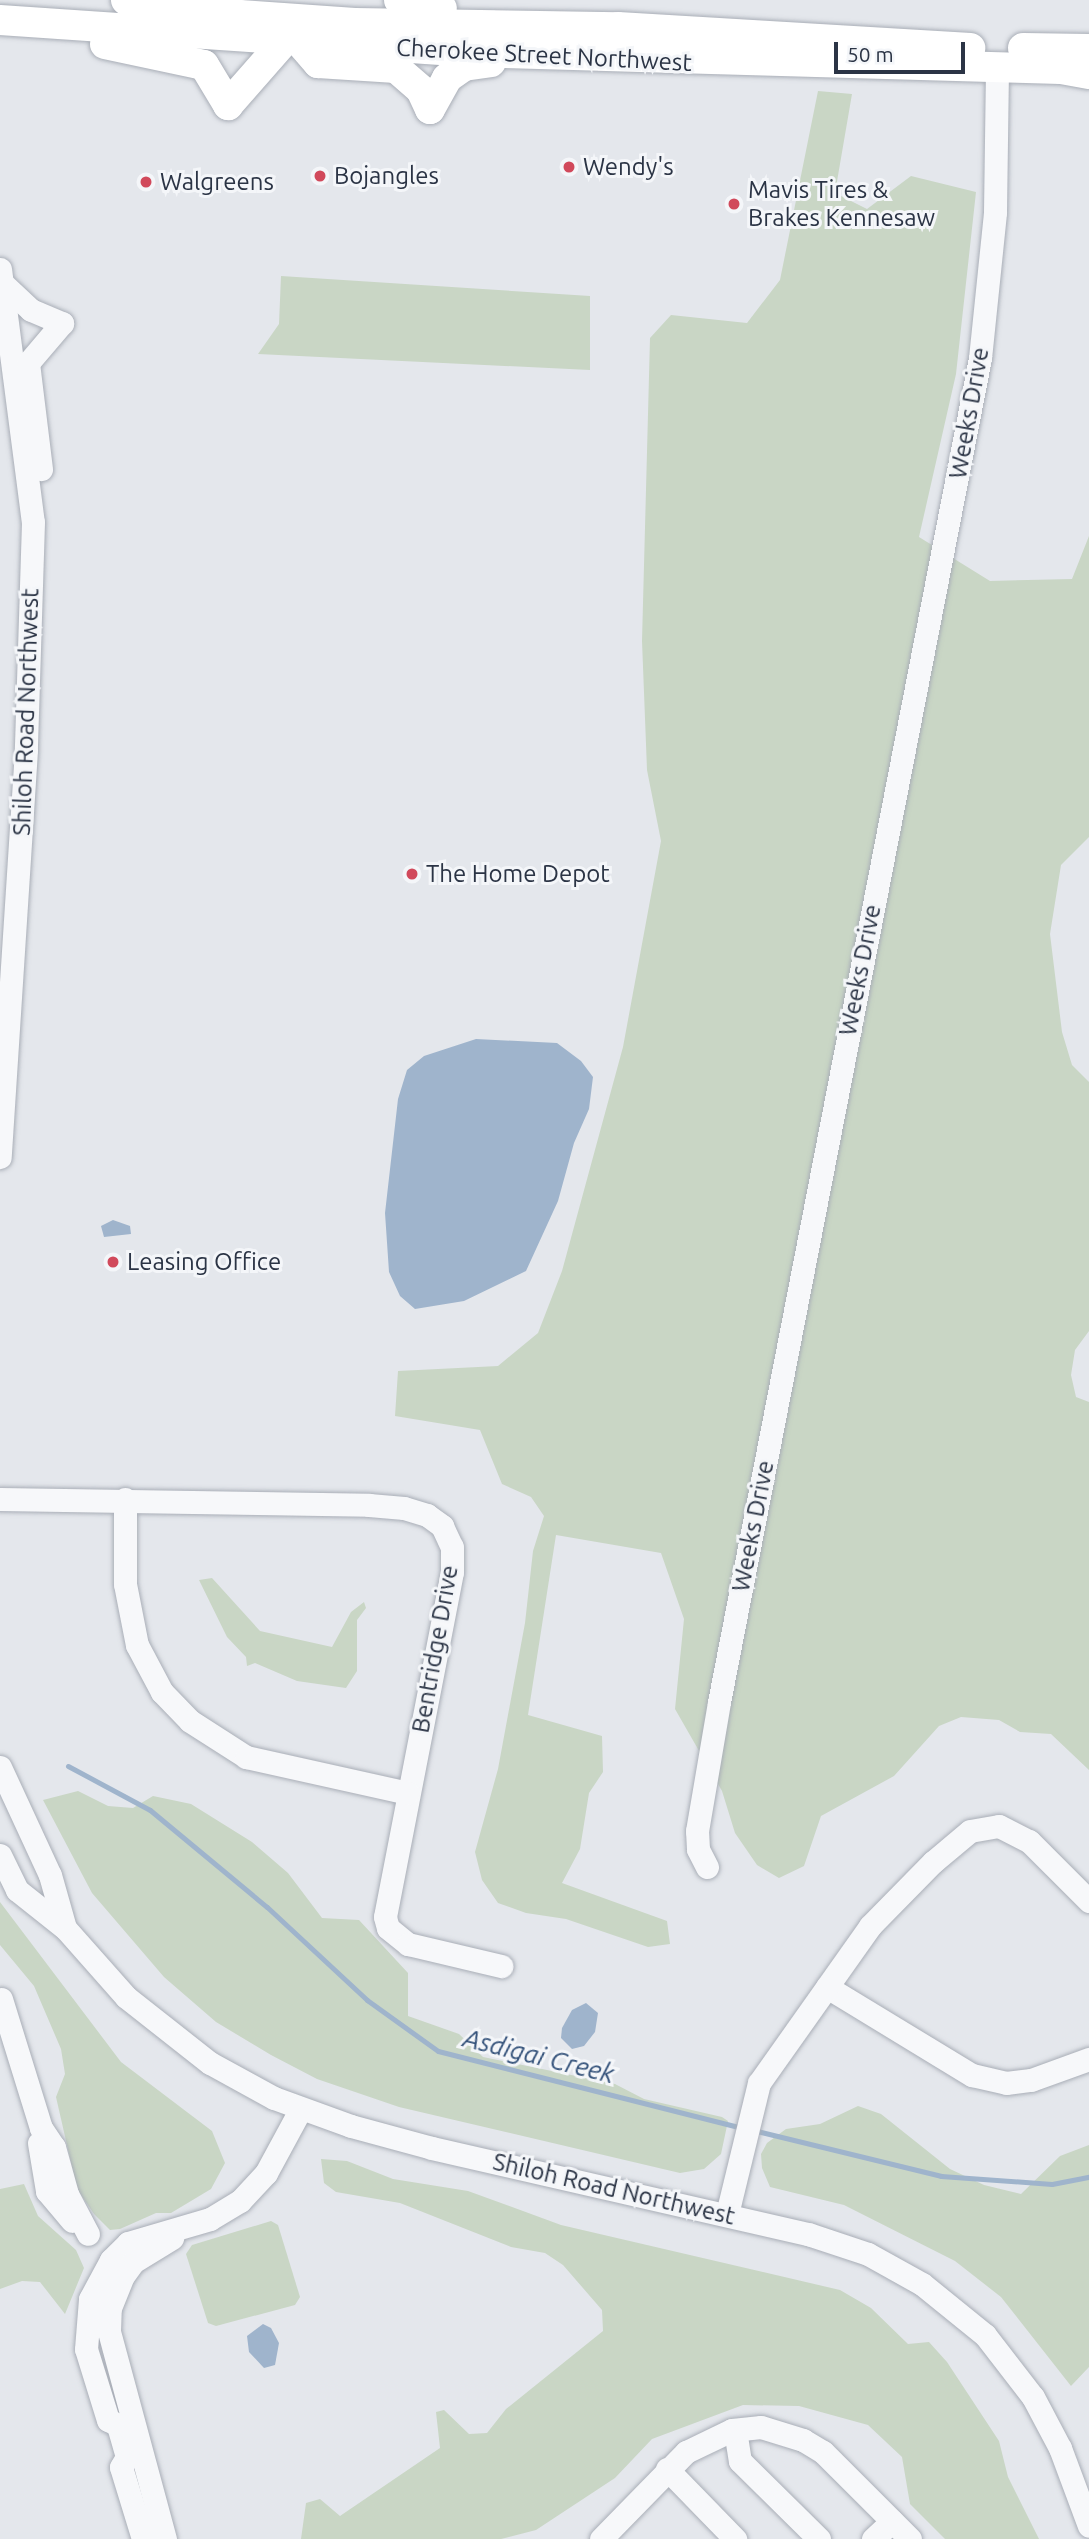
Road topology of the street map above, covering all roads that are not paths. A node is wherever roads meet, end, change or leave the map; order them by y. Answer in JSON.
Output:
{"nodes":[{"id":1,"x":126,"y":0,"type":"edge"},
{"id":2,"x":373,"y":0,"type":"edge"},
{"id":3,"x":399,"y":0,"type":"edge"},
{"id":4,"x":0,"y":20,"type":"edge"},
{"id":5,"x":32,"y":23,"type":"junction"},
{"id":6,"x":528,"y":23,"type":"junction"},
{"id":7,"x":73,"y":26,"type":"junction"},
{"id":8,"x":287,"y":32,"type":"junction"},
{"id":9,"x":0,"y":36,"type":"edge"},
{"id":10,"x":1089,"y":49,"type":"edge"},
{"id":11,"x":502,"y":52,"type":"junction"},
{"id":12,"x":997,"y":68,"type":"junction"},
{"id":13,"x":1089,"y":74,"type":"edge"},
{"id":14,"x":1,"y":277,"type":"edge"},
{"id":15,"x":30,"y":495,"type":"junction"},
{"id":16,"x":7,"y":978,"type":"edge"},
{"id":17,"x":0,"y":1157,"type":"edge"},
{"id":18,"x":0,"y":1499,"type":"edge"},
{"id":19,"x":125,"y":1499,"type":"junction"},
{"id":20,"x":0,"y":1767,"type":"edge"},
{"id":21,"x":408,"y":1793,"type":"junction"},
{"id":22,"x":0,"y":1855,"type":"edge"},
{"id":23,"x":706,"y":1867,"type":"dead end"},
{"id":24,"x":1089,"y":1901,"type":"edge"},
{"id":25,"x":65,"y":1927,"type":"junction"},
{"id":26,"x":501,"y":1966,"type":"dead end"},
{"id":27,"x":827,"y":1987,"type":"junction"},
{"id":28,"x":1,"y":1999,"type":"edge"},
{"id":29,"x":1089,"y":2059,"type":"edge"},
{"id":30,"x":300,"y":2110,"type":"junction"},
{"id":31,"x":41,"y":2128,"type":"dead end"},
{"id":32,"x":727,"y":2214,"type":"junction"},
{"id":33,"x":185,"y":2228,"type":"junction"},
{"id":34,"x":736,"y":2430,"type":"junction"},
{"id":35,"x":667,"y":2469,"type":"junction"},
{"id":36,"x":1081,"y":2492,"type":"edge"},
{"id":37,"x":892,"y":2521,"type":"junction"},
{"id":38,"x":1089,"y":2526,"type":"edge"},
{"id":39,"x":143,"y":2539,"type":"edge"},
{"id":40,"x":165,"y":2539,"type":"edge"},
{"id":41,"x":601,"y":2539,"type":"edge"},
{"id":42,"x":735,"y":2539,"type":"edge"},
{"id":43,"x":819,"y":2539,"type":"edge"},
{"id":44,"x":873,"y":2539,"type":"edge"},
{"id":45,"x":909,"y":2539,"type":"edge"}],
"edges":[{"from":1,"to":8,"type":"main road","name":"Cherokee Street Northwest"},
{"from":2,"to":8,"type":"main road"},
{"from":3,"to":6,"type":"main road"},
{"from":4,"to":5,"type":"main road","name":"Cherokee Street Northwest"},
{"from":5,"to":7,"type":"main road","name":"Cherokee Street Northwest"},
{"from":5,"to":9,"type":"main road"},
{"from":6,"to":8,"type":"main road","name":"Cherokee Street Northwest"},
{"from":6,"to":10,"type":"main road","name":"Cherokee Street Northwest"},
{"from":7,"to":8,"type":"main road","name":"Cherokee Street Northwest"},
{"from":7,"to":8,"type":"main road"},
{"from":8,"to":11,"type":"main road","name":"Cherokee Street Northwest"},
{"from":8,"to":11,"type":"main road"},
{"from":11,"to":12,"type":"main road","name":"Cherokee Street Northwest"},
{"from":12,"to":13,"type":"main road","name":"Cherokee Street Northwest"},
{"from":12,"to":23,"type":"street","name":"Weeks Drive"},
{"from":14,"to":15,"type":"street","name":"Shiloh Road Northwest"},
{"from":14,"to":15,"type":"street"},
{"from":15,"to":16,"type":"street","name":"Shiloh Road Northwest"},
{"from":16,"to":17,"type":"street","name":"Shiloh Road Northwest"},
{"from":18,"to":19,"type":"street","name":"Bentridge Drive"},
{"from":19,"to":21,"type":"street"},
{"from":19,"to":21,"type":"street","name":"Bentridge Drive"},
{"from":20,"to":25,"type":"street","name":"Shiloh Road Northwest"},
{"from":21,"to":26,"type":"street","name":"Bentridge Drive"},
{"from":22,"to":25,"type":"street","name":"Shiloh Road Northwest"},
{"from":24,"to":27,"type":"street"},
{"from":25,"to":30,"type":"street","name":"Shiloh Road Northwest"},
{"from":27,"to":29,"type":"street"},
{"from":27,"to":32,"type":"street"},
{"from":28,"to":31,"type":"street"},
{"from":30,"to":32,"type":"street","name":"Shiloh Road Northwest"},
{"from":30,"to":33,"type":"street"},
{"from":32,"to":36,"type":"street","name":"Shiloh Road Northwest"},
{"from":33,"to":39,"type":"street"},
{"from":33,"to":40,"type":"street"},
{"from":34,"to":35,"type":"street"},
{"from":34,"to":37,"type":"street"},
{"from":34,"to":43,"type":"street"},
{"from":35,"to":41,"type":"street"},
{"from":35,"to":42,"type":"street"},
{"from":36,"to":38,"type":"street","name":"Shiloh Road Northwest"},
{"from":37,"to":44,"type":"street"},
{"from":37,"to":45,"type":"street"}]}
